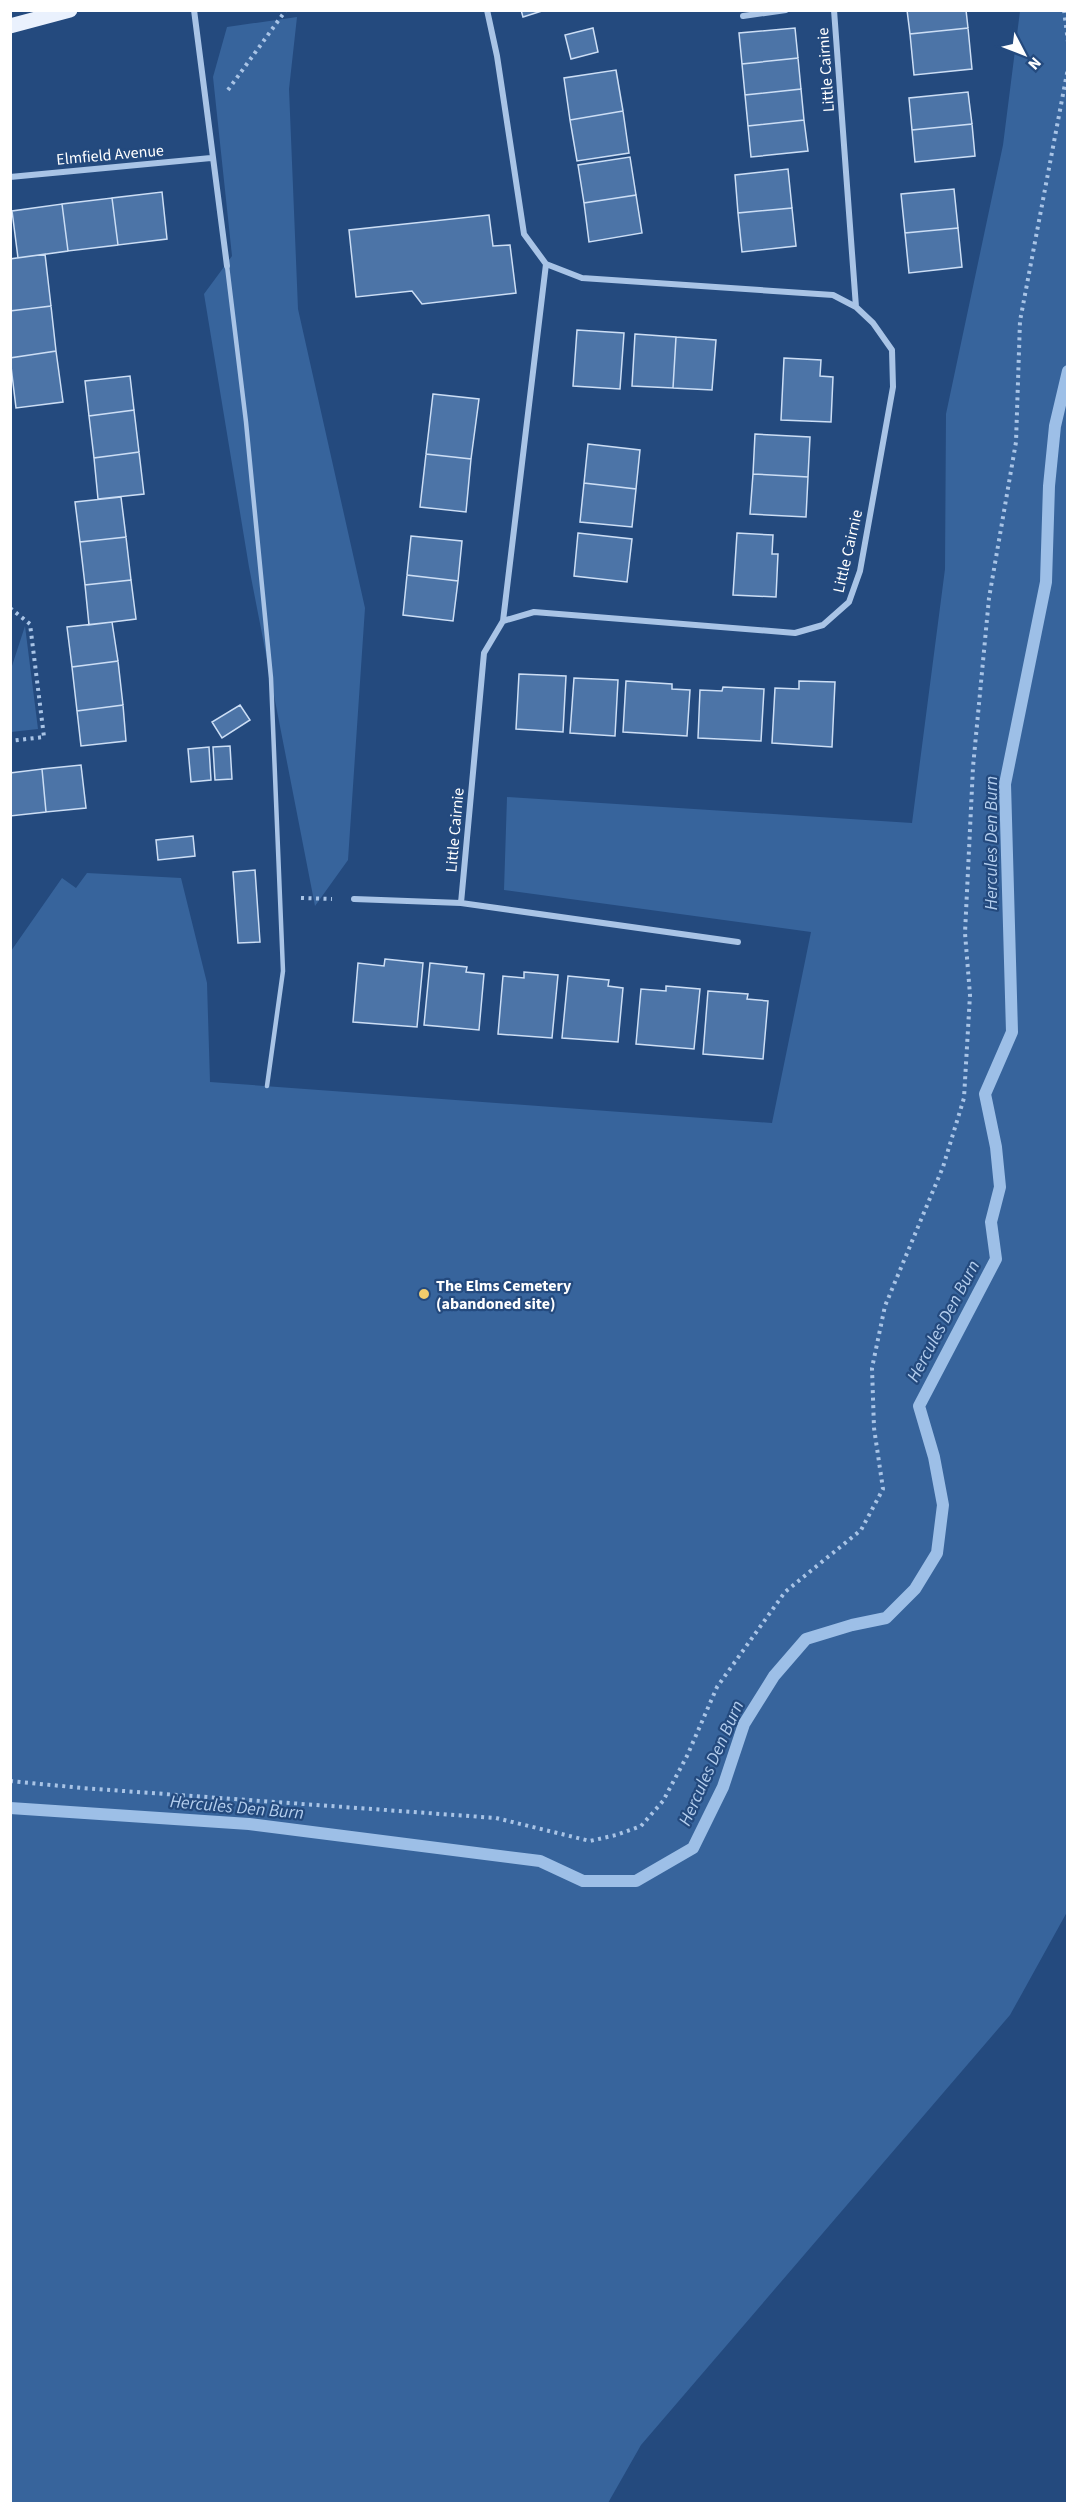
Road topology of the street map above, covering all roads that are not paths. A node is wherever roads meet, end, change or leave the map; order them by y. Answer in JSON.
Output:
{"nodes":[{"id":1,"x":194,"y":10,"type":"edge"},
{"id":2,"x":487,"y":10,"type":"edge"},
{"id":3,"x":786,"y":10,"type":"edge"},
{"id":4,"x":834,"y":10,"type":"edge"},
{"id":5,"x":65,"y":11,"type":"edge"},
{"id":6,"x":743,"y":16,"type":"dead end"},
{"id":7,"x":10,"y":26,"type":"edge"},
{"id":8,"x":211,"y":158,"type":"junction"},
{"id":9,"x":10,"y":177,"type":"edge"},
{"id":10,"x":546,"y":264,"type":"junction"},
{"id":11,"x":227,"y":266,"type":"joint"},
{"id":12,"x":856,"y":307,"type":"junction"},
{"id":13,"x":503,"y":621,"type":"junction"},
{"id":14,"x":354,"y":899,"type":"road end"},
{"id":15,"x":461,"y":903,"type":"junction"},
{"id":16,"x":738,"y":942,"type":"dead end"},
{"id":17,"x":267,"y":1086,"type":"dead end"}],
"edges":[{"from":1,"to":8,"type":"street"},
{"from":2,"to":10,"type":"street"},
{"from":3,"to":6,"type":"street"},
{"from":4,"to":12,"type":"street","name":"Little Cairnie"},
{"from":5,"to":7,"type":"main road"},
{"from":8,"to":9,"type":"street","name":"Elmfield Avenue"},
{"from":8,"to":11,"type":"street"},
{"from":10,"to":12,"type":"street","name":"Little Cairnie"},
{"from":10,"to":13,"type":"street","name":"Little Cairnie"},
{"from":11,"to":17,"type":"lane"},
{"from":12,"to":13,"type":"street","name":"Little Cairnie"},
{"from":13,"to":15,"type":"street","name":"Little Cairnie"},
{"from":14,"to":15,"type":"street"},
{"from":15,"to":16,"type":"street"}]}
